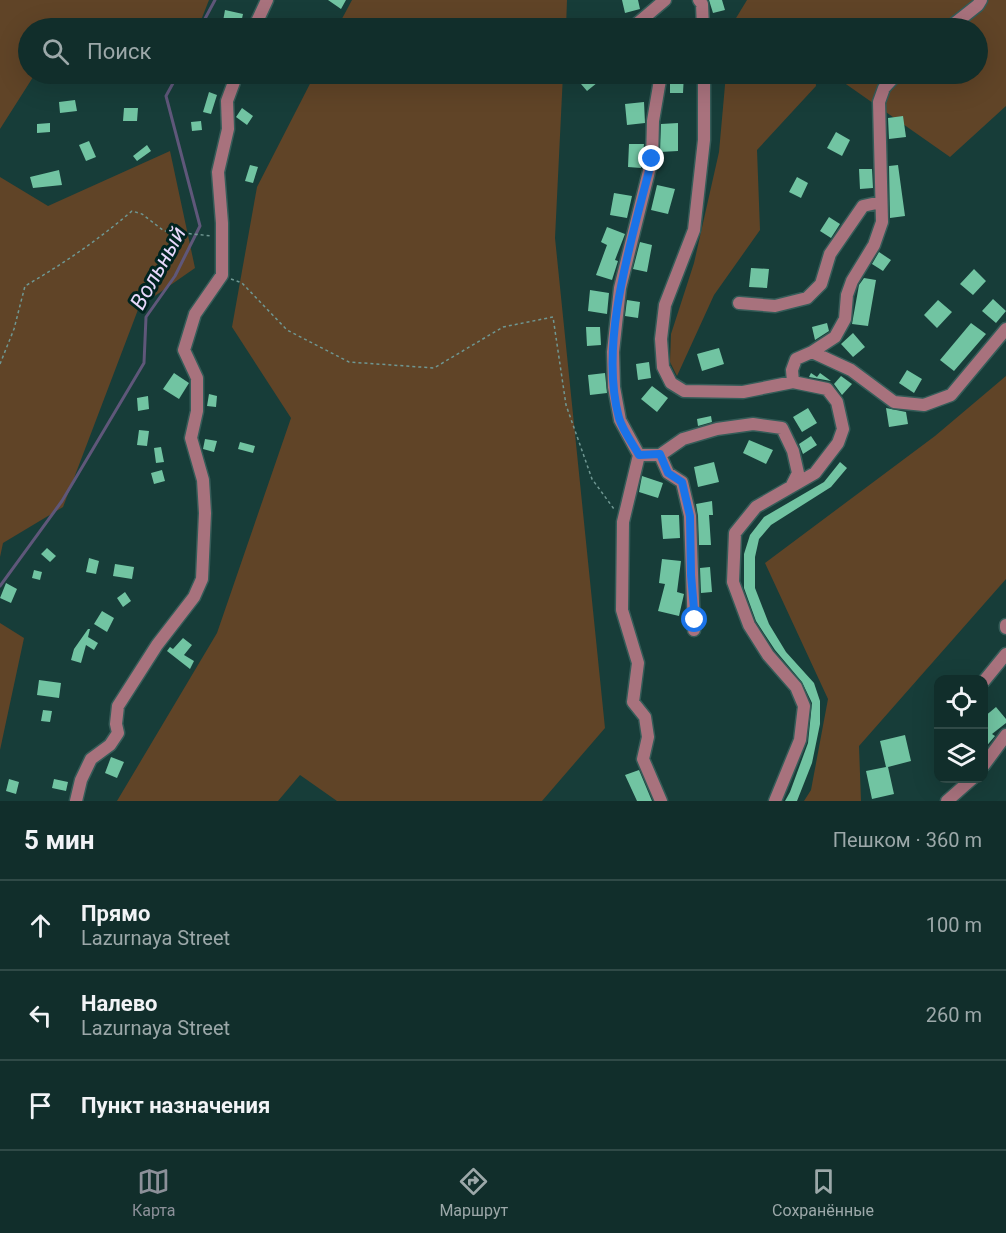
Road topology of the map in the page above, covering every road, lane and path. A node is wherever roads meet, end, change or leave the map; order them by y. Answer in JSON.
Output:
{"nodes":[{"id":1,"x":267,"y":0,"type":"edge"},
{"id":2,"x":665,"y":0,"type":"edge"},
{"id":3,"x":699,"y":0,"type":"edge"},
{"id":4,"x":981,"y":0,"type":"edge"},
{"id":5,"x":259,"y":18,"type":"edge"},
{"id":6,"x":644,"y":18,"type":"edge"},
{"id":7,"x":703,"y":18,"type":"edge"},
{"id":8,"x":962,"y":18,"type":"edge"},
{"id":9,"x":233,"y":84,"type":"edge"},
{"id":10,"x":659,"y":84,"type":"edge"},
{"id":11,"x":704,"y":84,"type":"edge"},
{"id":12,"x":888,"y":84,"type":"edge"},
{"id":13,"x":881,"y":202,"type":"junction"},
{"id":14,"x":221,"y":236,"type":"junction"},
{"id":15,"x":222,"y":275,"type":"junction"},
{"id":16,"x":739,"y":303,"type":"dead end"},
{"id":17,"x":1006,"y":329,"type":"edge"},
{"id":18,"x":812,"y":352,"type":"junction"},
{"id":19,"x":0,"y":364,"type":"edge"},
{"id":20,"x":793,"y":382,"type":"junction"},
{"id":21,"x":660,"y":454,"type":"junction"},
{"id":22,"x":639,"y":455,"type":"junction"},
{"id":23,"x":791,"y":487,"type":"junction"},
{"id":24,"x":623,"y":522,"type":"junction"},
{"id":25,"x":694,"y":630,"type":"dead end"},
{"id":26,"x":1006,"y":654,"type":"edge"},
{"id":27,"x":988,"y":676,"type":"edge"},
{"id":28,"x":1006,"y":735,"type":"edge"},
{"id":29,"x":988,"y":760,"type":"edge"},
{"id":30,"x":968,"y":783,"type":"edge"},
{"id":31,"x":951,"y":797,"type":"edge"},
{"id":32,"x":76,"y":801,"type":"edge"},
{"id":33,"x":661,"y":801,"type":"edge"},
{"id":34,"x":775,"y":801,"type":"edge"}],
"edges":[{"from":1,"to":5,"type":"street"},
{"from":2,"to":6,"type":"street"},
{"from":3,"to":7,"type":"street"},
{"from":4,"to":8,"type":"street"},
{"from":9,"to":14,"type":"street"},
{"from":10,"to":22,"type":"street"},
{"from":11,"to":20,"type":"street"},
{"from":12,"to":13,"type":"street"},
{"from":13,"to":16,"type":"street"},
{"from":13,"to":18,"type":"street"},
{"from":14,"to":15,"type":"street"},
{"from":14,"to":19,"type":"path"},
{"from":15,"to":24,"type":"path"},
{"from":15,"to":32,"type":"street"},
{"from":17,"to":18,"type":"street"},
{"from":18,"to":20,"type":"street"},
{"from":20,"to":23,"type":"street"},
{"from":21,"to":22,"type":"street"},
{"from":21,"to":23,"type":"street"},
{"from":21,"to":25,"type":"street"},
{"from":22,"to":24,"type":"street"},
{"from":23,"to":34,"type":"street"},
{"from":24,"to":33,"type":"street"},
{"from":26,"to":27,"type":"street"},
{"from":28,"to":29,"type":"street"},
{"from":30,"to":31,"type":"street"}]}
